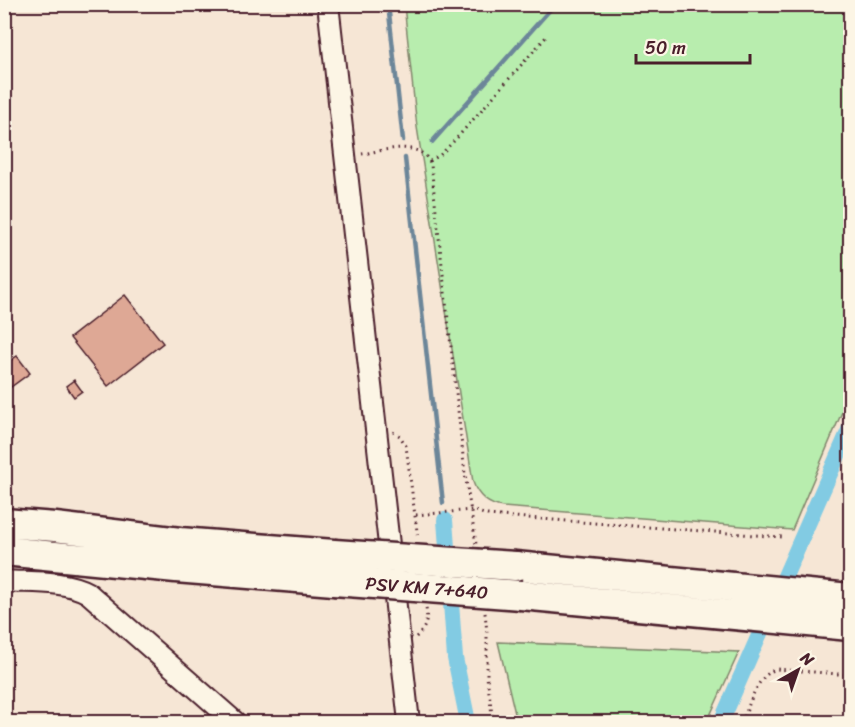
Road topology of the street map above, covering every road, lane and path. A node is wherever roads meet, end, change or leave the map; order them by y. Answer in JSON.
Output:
{"nodes":[{"id":1,"x":328,"y":4,"type":"edge"},
{"id":2,"x":546,"y":37,"type":"dead end"},
{"id":3,"x":345,"y":156,"type":"junction"},
{"id":4,"x":429,"y":161,"type":"junction"},
{"id":5,"x":376,"y":432,"type":"junction"},
{"id":6,"x":472,"y":510,"type":"junction"},
{"id":7,"x":850,"y":510,"type":"edge"},
{"id":8,"x":416,"y":515,"type":"junction"},
{"id":9,"x":4,"y":523,"type":"edge"},
{"id":10,"x":850,"y":534,"type":"edge"},
{"id":11,"x":782,"y":537,"type":"dead end"},
{"id":12,"x":419,"y":548,"type":"dead end"},
{"id":13,"x":4,"y":551,"type":"edge"},
{"id":14,"x":478,"y":554,"type":"dead end"},
{"id":15,"x":334,"y":568,"type":"junction"},
{"id":16,"x":4,"y":581,"type":"edge"},
{"id":17,"x":850,"y":598,"type":"edge"},
{"id":18,"x":426,"y":603,"type":"dead end"},
{"id":19,"x":484,"y":610,"type":"dead end"},
{"id":20,"x":850,"y":626,"type":"edge"},
{"id":21,"x":400,"y":640,"type":"junction"},
{"id":22,"x":850,"y":675,"type":"edge"},
{"id":23,"x":235,"y":723,"type":"edge"},
{"id":24,"x":410,"y":723,"type":"edge"},
{"id":25,"x":493,"y":723,"type":"edge"},
{"id":26,"x":742,"y":723,"type":"edge"}],
"edges":[{"from":1,"to":3,"type":"street"},
{"from":2,"to":4,"type":"path"},
{"from":3,"to":4,"type":"path"},
{"from":3,"to":5,"type":"street"},
{"from":4,"to":6,"type":"path"},
{"from":5,"to":8,"type":"path"},
{"from":5,"to":21,"type":"street"},
{"from":6,"to":8,"type":"path"},
{"from":6,"to":11,"type":"path"},
{"from":6,"to":14,"type":"path"},
{"from":7,"to":10,"type":"path"},
{"from":8,"to":12,"type":"path"},
{"from":9,"to":15,"type":"highway"},
{"from":13,"to":15,"type":"highway"},
{"from":15,"to":17,"type":"highway","name":"PSV KM 7+640","bridge":true},
{"from":15,"to":20,"type":"highway","name":"PSV KM 7+640","bridge":true},
{"from":16,"to":23,"type":"street"},
{"from":18,"to":21,"type":"path"},
{"from":19,"to":25,"type":"path"},
{"from":21,"to":24,"type":"street"},
{"from":22,"to":26,"type":"path"}]}
